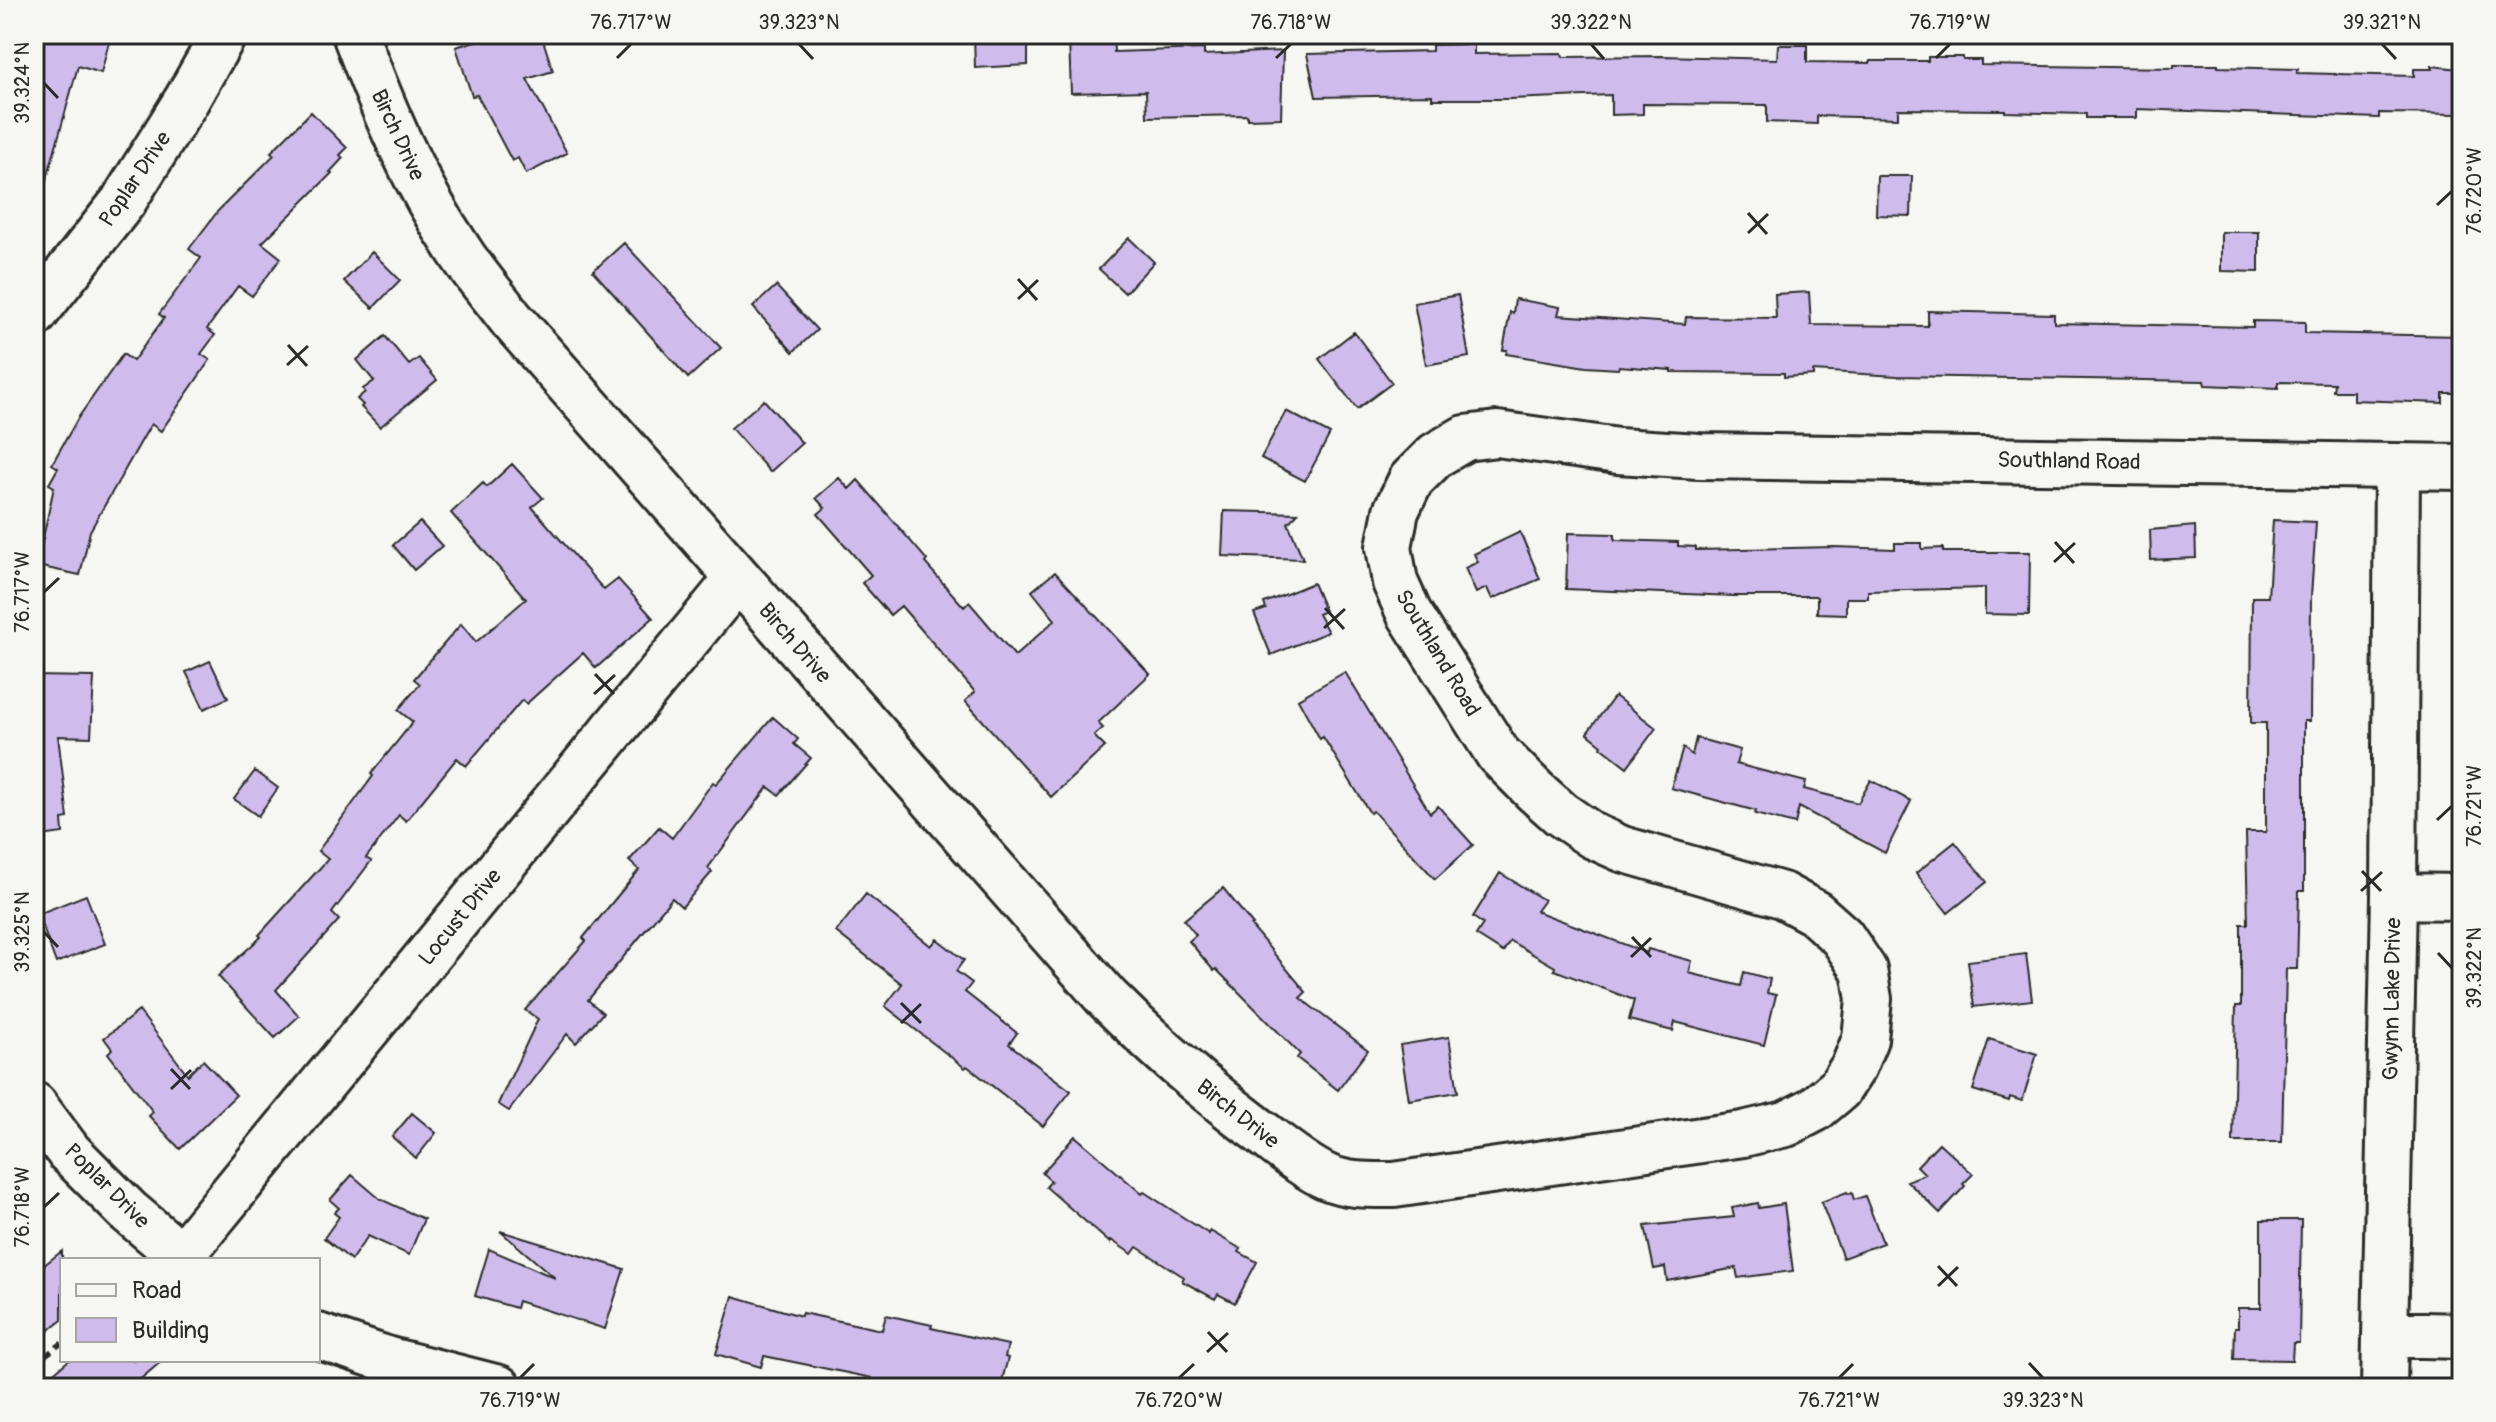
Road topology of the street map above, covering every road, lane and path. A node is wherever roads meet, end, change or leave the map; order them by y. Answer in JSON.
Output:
{"nodes":[{"id":1,"x":224,"y":34,"type":"edge"},
{"id":2,"x":355,"y":34,"type":"edge"},
{"id":3,"x":34,"y":315,"type":"edge"},
{"id":4,"x":2397,"y":467,"type":"junction"},
{"id":5,"x":2462,"y":467,"type":"edge"},
{"id":6,"x":738,"y":578,"type":"junction"},
{"id":7,"x":2394,"y":896,"type":"junction"},
{"id":8,"x":2462,"y":897,"type":"edge"},
{"id":9,"x":34,"y":1105,"type":"edge"},
{"id":10,"x":1327,"y":1177,"type":"joint"},
{"id":11,"x":184,"y":1258,"type":"edge"},
{"id":12,"x":2385,"y":1334,"type":"junction"},
{"id":13,"x":2462,"y":1336,"type":"edge"},
{"id":14,"x":320,"y":1337,"type":"edge"},
{"id":15,"x":60,"y":1344,"type":"edge"},
{"id":16,"x":34,"y":1364,"type":"edge"},
{"id":17,"x":499,"y":1388,"type":"edge"},
{"id":18,"x":2384,"y":1388,"type":"edge"}],
"edges":[{"from":1,"to":3,"type":"street","name":"Poplar Drive"},
{"from":2,"to":6,"type":"street","name":"Birch Drive"},
{"from":4,"to":5,"type":"street","name":"Southland Road"},
{"from":4,"to":7,"type":"street","name":"Gwynn Lake Drive"},
{"from":4,"to":10,"type":"street","name":"Southland Road"},
{"from":6,"to":10,"type":"street","name":"Birch Drive"},
{"from":6,"to":11,"type":"street","name":"Locust Drive"},
{"from":7,"to":8,"type":"street"},
{"from":7,"to":12,"type":"street","name":"Gwynn Lake Drive"},
{"from":9,"to":11,"type":"street","name":"Poplar Drive"},
{"from":12,"to":13,"type":"street"},
{"from":12,"to":18,"type":"street","name":"Gwynn Lake Drive"},
{"from":14,"to":17,"type":"street"},
{"from":15,"to":16,"type":"path"}]}
